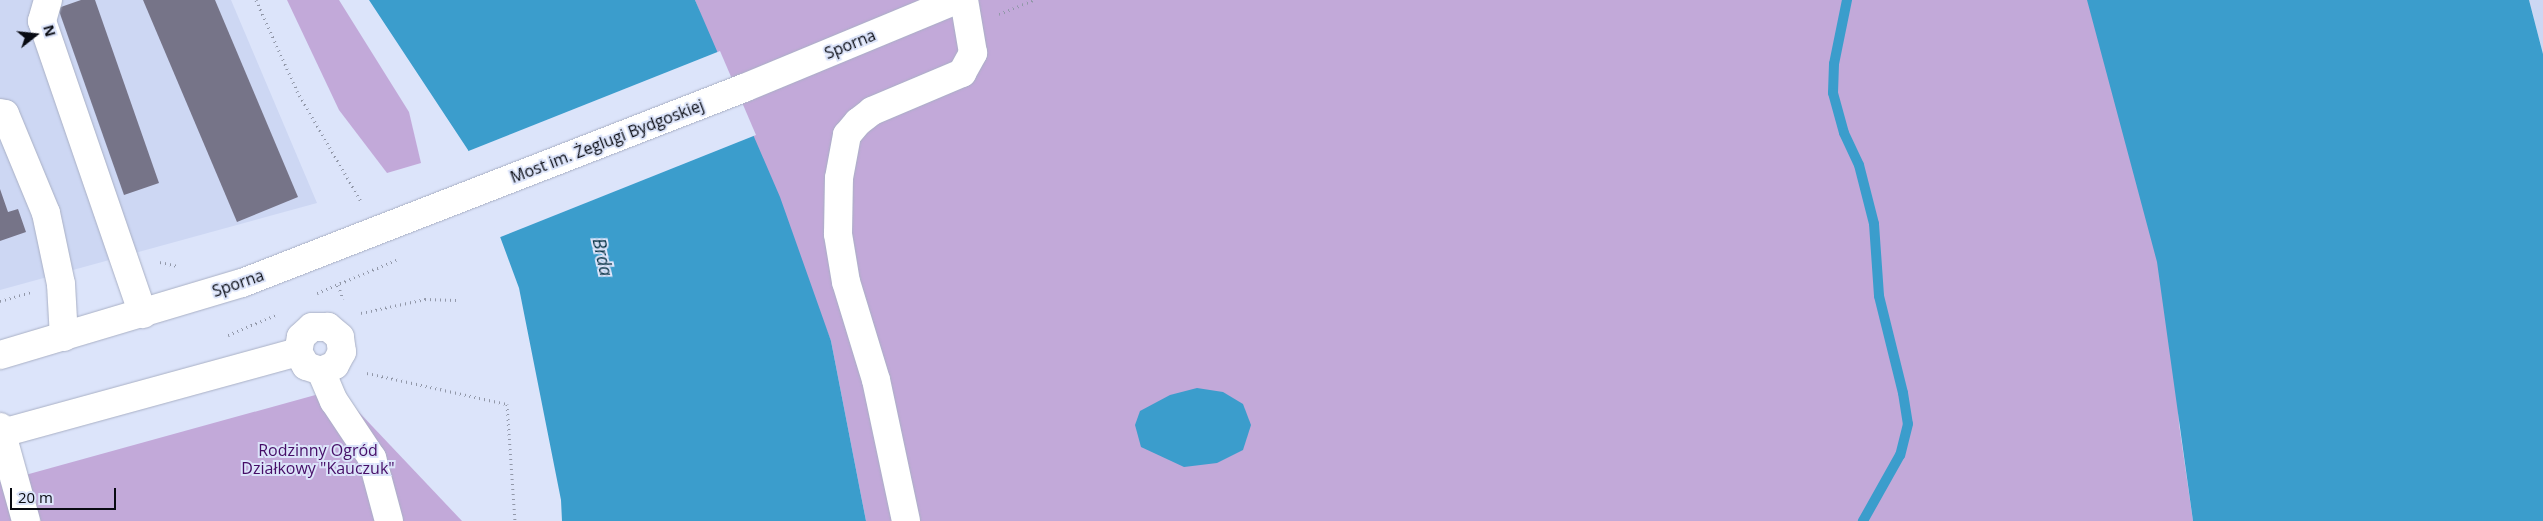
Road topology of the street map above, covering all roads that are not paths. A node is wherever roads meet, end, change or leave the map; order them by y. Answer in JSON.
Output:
{"nodes":[{"id":1,"x":48,"y":0,"type":"edge"},
{"id":2,"x":956,"y":0,"type":"edge"},
{"id":3,"x":964,"y":0,"type":"edge"},
{"id":4,"x":744,"y":88,"type":"joint"},
{"id":5,"x":0,"y":113,"type":"edge"},
{"id":6,"x":470,"y":194,"type":"joint"},
{"id":7,"x":143,"y":314,"type":"junction"},
{"id":8,"x":64,"y":337,"type":"junction"},
{"id":9,"x":298,"y":352,"type":"junction"},
{"id":10,"x":0,"y":355,"type":"edge"},
{"id":11,"x":328,"y":368,"type":"junction"},
{"id":12,"x":1,"y":430,"type":"edge"},
{"id":13,"x":26,"y":521,"type":"edge"},
{"id":14,"x":390,"y":521,"type":"edge"},
{"id":15,"x":906,"y":521,"type":"edge"}],
"edges":[{"from":1,"to":7,"type":"street"},
{"from":2,"to":4,"type":"street","name":"Sporna"},
{"from":3,"to":15,"type":"street"},
{"from":4,"to":6,"type":"street","name":"Most im. Żeglugi Bydgoskiej"},
{"from":5,"to":8,"type":"street"},
{"from":6,"to":7,"type":"street","name":"Sporna"},
{"from":7,"to":8,"type":"street","name":"Sporna"},
{"from":8,"to":10,"type":"street","name":"Sporna"},
{"from":9,"to":11,"type":"street"},
{"from":9,"to":11,"type":"street"},
{"from":9,"to":12,"type":"street"},
{"from":11,"to":14,"type":"street"},
{"from":12,"to":13,"type":"street"}]}
